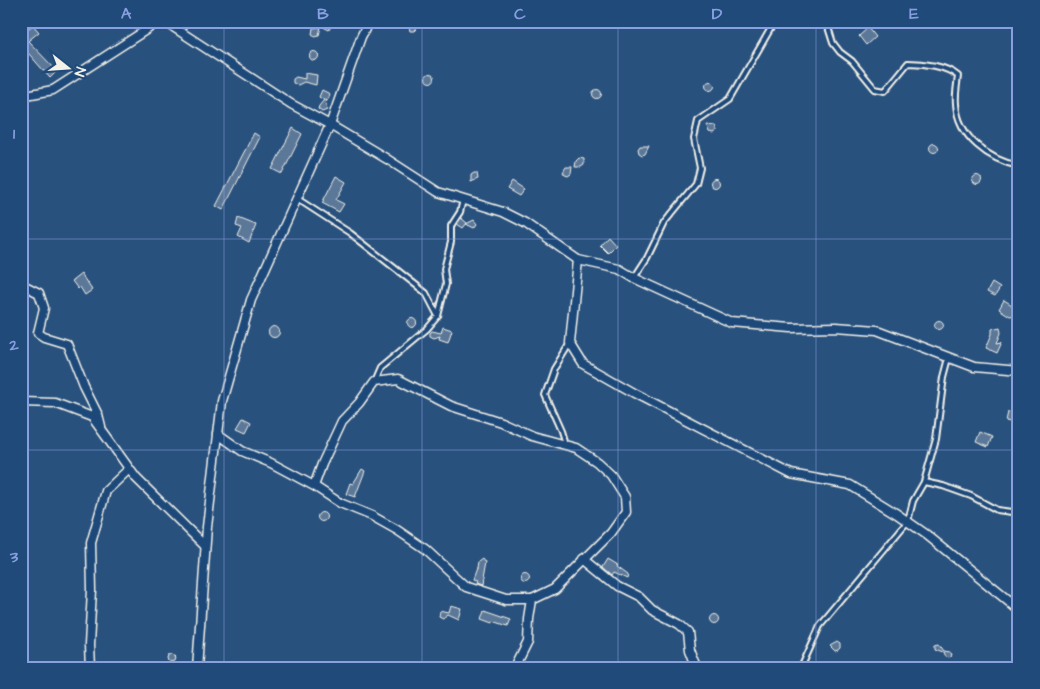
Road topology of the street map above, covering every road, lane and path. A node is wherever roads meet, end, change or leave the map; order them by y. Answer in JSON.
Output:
{"nodes":[{"id":1,"x":160,"y":21,"type":"edge"},
{"id":2,"x":164,"y":21,"type":"edge"},
{"id":3,"x":369,"y":21,"type":"edge"},
{"id":4,"x":775,"y":21,"type":"edge"},
{"id":5,"x":821,"y":21,"type":"edge"},
{"id":6,"x":21,"y":96,"type":"edge"},
{"id":7,"x":330,"y":125,"type":"junction"},
{"id":8,"x":1019,"y":166,"type":"edge"},
{"id":9,"x":296,"y":198,"type":"junction"},
{"id":10,"x":463,"y":200,"type":"junction"},
{"id":11,"x":578,"y":260,"type":"junction"},
{"id":12,"x":634,"y":278,"type":"junction"},
{"id":13,"x":21,"y":284,"type":"edge"},
{"id":14,"x":438,"y":316,"type":"junction"},
{"id":15,"x":570,"y":343,"type":"junction"},
{"id":16,"x":949,"y":358,"type":"junction"},
{"id":17,"x":1019,"y":371,"type":"edge"},
{"id":18,"x":374,"y":382,"type":"junction"},
{"id":19,"x":21,"y":402,"type":"edge"},
{"id":20,"x":102,"y":431,"type":"junction"},
{"id":21,"x":218,"y":434,"type":"junction"},
{"id":22,"x":565,"y":444,"type":"junction"},
{"id":23,"x":129,"y":469,"type":"junction"},
{"id":24,"x":924,"y":482,"type":"junction"},
{"id":25,"x":314,"y":486,"type":"junction"},
{"id":26,"x":1019,"y":513,"type":"edge"},
{"id":27,"x":908,"y":521,"type":"junction"},
{"id":28,"x":205,"y":546,"type":"junction"},
{"id":29,"x":584,"y":559,"type":"junction"},
{"id":30,"x":532,"y":600,"type":"junction"},
{"id":31,"x":1019,"y":610,"type":"edge"},
{"id":32,"x":697,"y":666,"type":"edge"},
{"id":33,"x":90,"y":668,"type":"edge"},
{"id":34,"x":197,"y":668,"type":"edge"},
{"id":35,"x":514,"y":668,"type":"edge"},
{"id":36,"x":680,"y":668,"type":"edge"},
{"id":37,"x":802,"y":668,"type":"edge"}],
"edges":[{"from":1,"to":6,"type":"street"},
{"from":2,"to":7,"type":"street"},
{"from":3,"to":7,"type":"street"},
{"from":4,"to":12,"type":"lane"},
{"from":5,"to":8,"type":"lane"},
{"from":7,"to":9,"type":"street"},
{"from":7,"to":10,"type":"street"},
{"from":9,"to":14,"type":"lane"},
{"from":9,"to":21,"type":"street"},
{"from":10,"to":11,"type":"street"},
{"from":10,"to":14,"type":"lane"},
{"from":11,"to":12,"type":"street"},
{"from":11,"to":15,"type":"street"},
{"from":12,"to":16,"type":"street"},
{"from":13,"to":20,"type":"street"},
{"from":14,"to":18,"type":"lane"},
{"from":15,"to":22,"type":"lane"},
{"from":15,"to":27,"type":"street"},
{"from":16,"to":17,"type":"street"},
{"from":16,"to":24,"type":"lane"},
{"from":18,"to":22,"type":"street"},
{"from":18,"to":25,"type":"street"},
{"from":19,"to":20,"type":"street"},
{"from":20,"to":23,"type":"street"},
{"from":21,"to":25,"type":"street"},
{"from":21,"to":28,"type":"street"},
{"from":22,"to":29,"type":"street"},
{"from":23,"to":28,"type":"street"},
{"from":23,"to":33,"type":"street"},
{"from":24,"to":26,"type":"lane"},
{"from":24,"to":27,"type":"lane"},
{"from":25,"to":30,"type":"street"},
{"from":27,"to":31,"type":"street"},
{"from":27,"to":37,"type":"lane"},
{"from":28,"to":34,"type":"street"},
{"from":29,"to":30,"type":"street"},
{"from":29,"to":32,"type":"street"},
{"from":30,"to":35,"type":"street"},
{"from":32,"to":36,"type":"street"}]}
